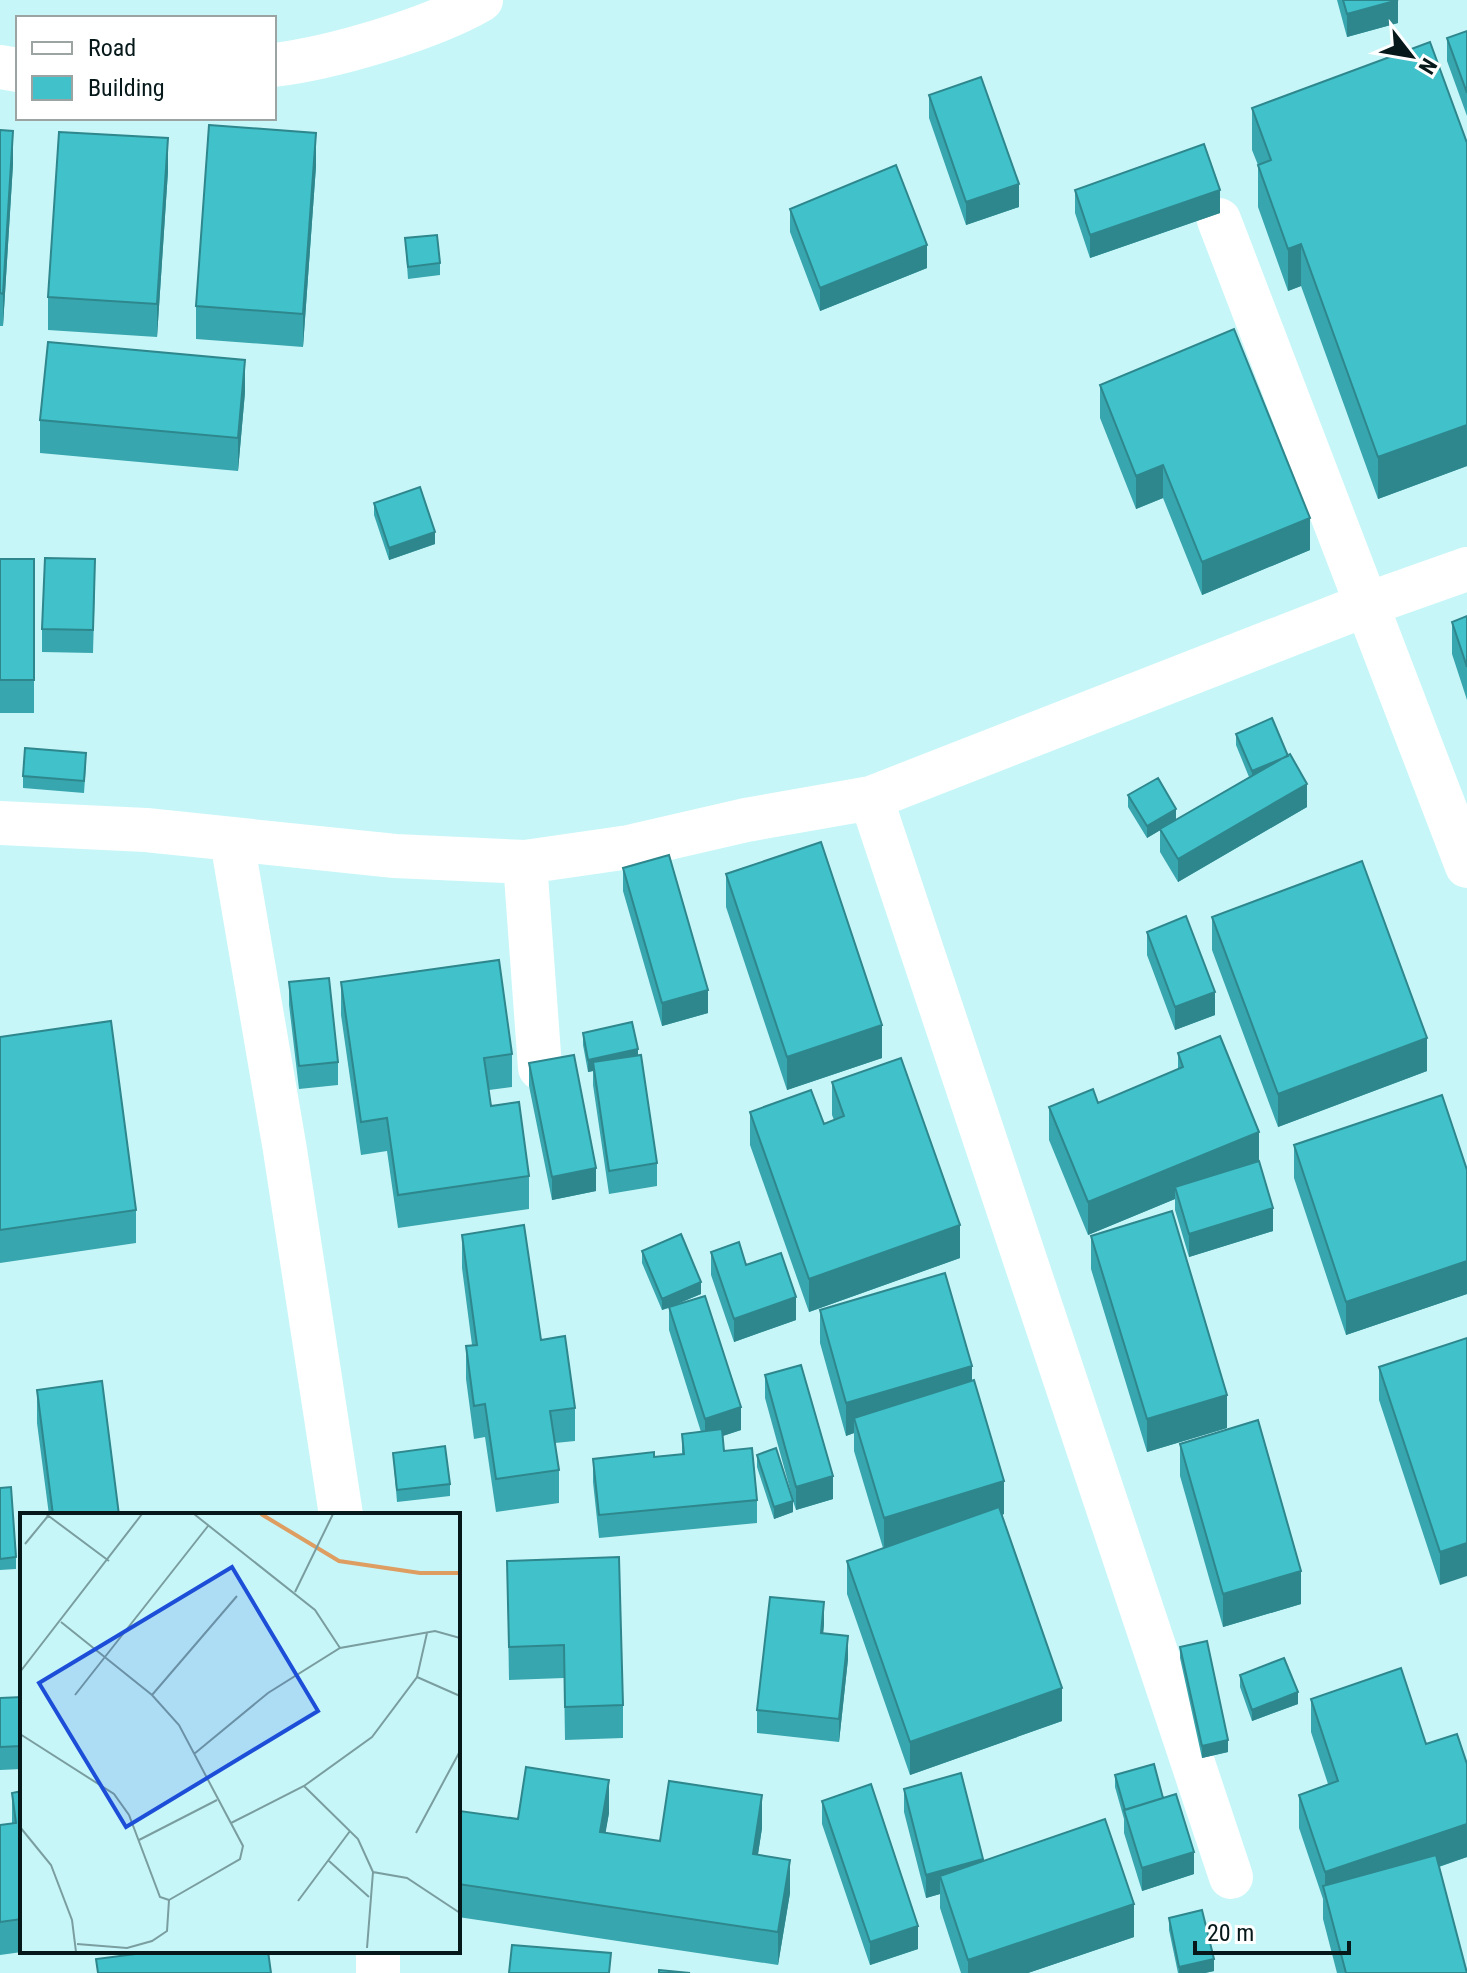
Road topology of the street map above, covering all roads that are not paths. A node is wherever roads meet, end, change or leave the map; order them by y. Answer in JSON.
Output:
{"nodes":[{"id":1,"x":481,"y":0,"type":"edge"},
{"id":2,"x":276,"y":65,"type":"edge"},
{"id":3,"x":1219,"y":220,"type":"dead end"},
{"id":4,"x":1467,"y":569,"type":"edge"},
{"id":5,"x":1368,"y":604,"type":"junction"},
{"id":6,"x":871,"y":798,"type":"junction"},
{"id":7,"x":0,"y":823,"type":"edge"},
{"id":8,"x":232,"y":841,"type":"junction"},
{"id":9,"x":525,"y":862,"type":"junction"},
{"id":10,"x":1467,"y":866,"type":"edge"},
{"id":11,"x":540,"y":1068,"type":"edge"},
{"id":12,"x":341,"y":1513,"type":"edge"},
{"id":13,"x":1231,"y":1877,"type":"dead end"}],
"edges":[{"from":1,"to":2,"type":"street"},
{"from":3,"to":5,"type":"street"},
{"from":4,"to":5,"type":"street"},
{"from":5,"to":6,"type":"street"},
{"from":5,"to":10,"type":"street"},
{"from":6,"to":9,"type":"street"},
{"from":6,"to":13,"type":"street"},
{"from":7,"to":8,"type":"street"},
{"from":8,"to":9,"type":"street"},
{"from":8,"to":12,"type":"street"},
{"from":9,"to":11,"type":"street"}]}
